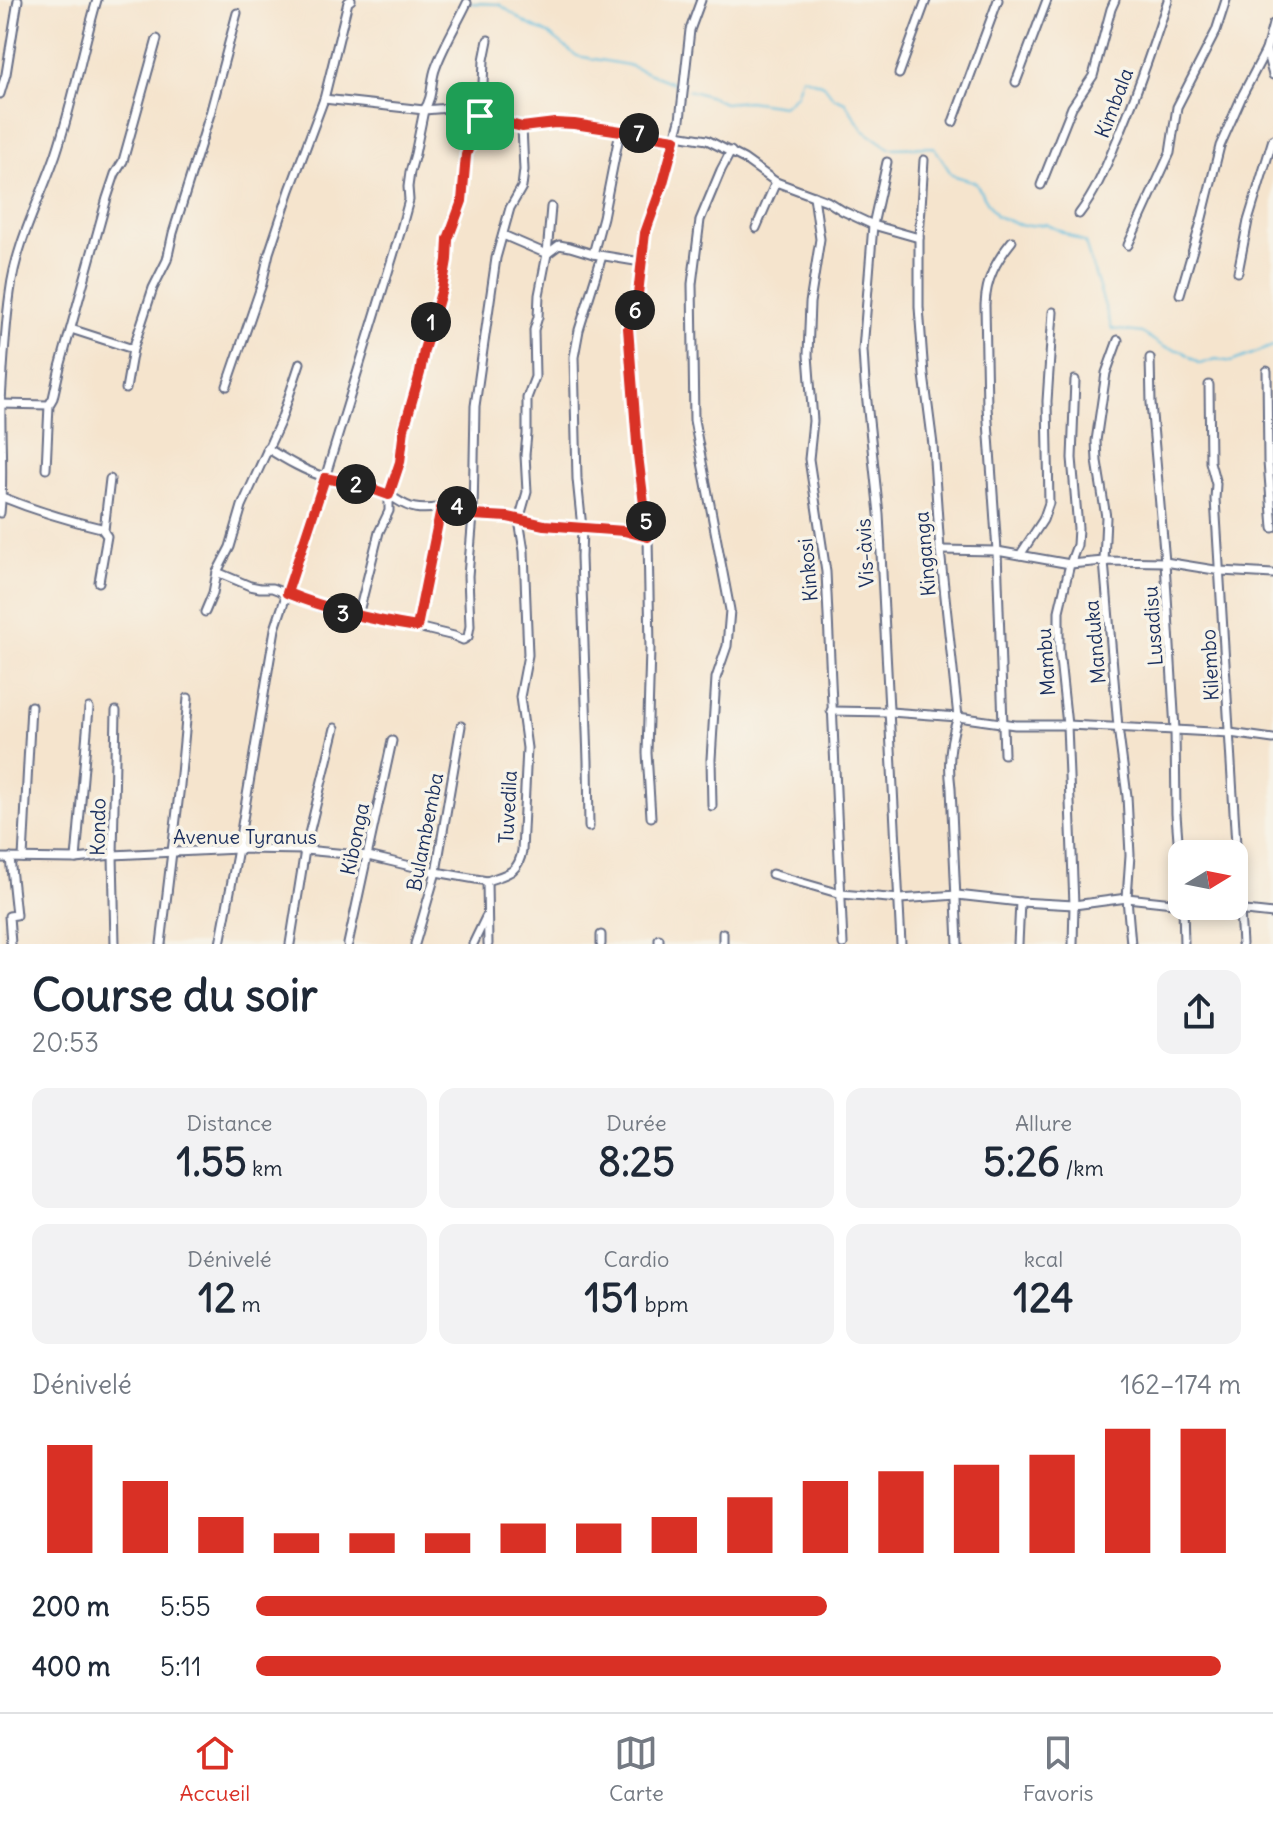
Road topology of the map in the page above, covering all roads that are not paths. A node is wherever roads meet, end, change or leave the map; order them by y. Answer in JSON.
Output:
{"nodes":[{"id":1,"x":18,"y":0,"type":"edge"},
{"id":2,"x":97,"y":0,"type":"edge"},
{"id":3,"x":351,"y":0,"type":"edge"},
{"id":4,"x":701,"y":0,"type":"edge"},
{"id":5,"x":926,"y":0,"type":"edge"},
{"id":6,"x":998,"y":0,"type":"edge"},
{"id":7,"x":1047,"y":0,"type":"edge"},
{"id":8,"x":1115,"y":0,"type":"edge"},
{"id":9,"x":1168,"y":0,"type":"edge"},
{"id":10,"x":1226,"y":0,"type":"edge"},
{"id":11,"x":467,"y":3,"type":"dead end"},
{"id":12,"x":237,"y":13,"type":"dead end"},
{"id":13,"x":1273,"y":24,"type":"edge"},
{"id":14,"x":157,"y":39,"type":"dead end"},
{"id":15,"x":488,"y":40,"type":"dead end"},
{"id":16,"x":1266,"y":50,"type":"junction"},
{"id":17,"x":899,"y":74,"type":"dead end"},
{"id":18,"x":1273,"y":75,"type":"edge"},
{"id":19,"x":1016,"y":82,"type":"dead end"},
{"id":20,"x":0,"y":94,"type":"edge"},
{"id":21,"x":324,"y":99,"type":"junction"},
{"id":22,"x":424,"y":110,"type":"junction"},
{"id":23,"x":480,"y":116,"type":"junction"},
{"id":24,"x":953,"y":122,"type":"dead end"},
{"id":25,"x":522,"y":127,"type":"junction"},
{"id":26,"x":620,"y":131,"type":"junction"},
{"id":27,"x":676,"y":137,"type":"junction"},
{"id":28,"x":1273,"y":139,"type":"edge"},
{"id":29,"x":731,"y":151,"type":"junction"},
{"id":30,"x":924,"y":160,"type":"dead end"},
{"id":31,"x":887,"y":162,"type":"dead end"},
{"id":32,"x":776,"y":182,"type":"junction"},
{"id":33,"x":1041,"y":185,"type":"dead end"},
{"id":34,"x":814,"y":196,"type":"junction"},
{"id":35,"x":551,"y":207,"type":"dead end"},
{"id":36,"x":1079,"y":214,"type":"dead end"},
{"id":37,"x":873,"y":225,"type":"junction"},
{"id":38,"x":756,"y":228,"type":"dead end"},
{"id":39,"x":503,"y":235,"type":"junction"},
{"id":40,"x":919,"y":238,"type":"junction"},
{"id":41,"x":1012,"y":241,"type":"dead end"},
{"id":42,"x":1128,"y":245,"type":"dead end"},
{"id":43,"x":547,"y":254,"type":"junction"},
{"id":44,"x":593,"y":254,"type":"junction"},
{"id":45,"x":602,"y":256,"type":"junction"},
{"id":46,"x":641,"y":262,"type":"junction"},
{"id":47,"x":1238,"y":272,"type":"dead end"},
{"id":48,"x":1180,"y":294,"type":"dead end"},
{"id":49,"x":1053,"y":312,"type":"dead end"},
{"id":50,"x":71,"y":329,"type":"junction"},
{"id":51,"x":1118,"y":340,"type":"dead end"},
{"id":52,"x":133,"y":349,"type":"junction"},
{"id":53,"x":1150,"y":358,"type":"dead end"},
{"id":54,"x":300,"y":363,"type":"dead end"},
{"id":55,"x":1267,"y":371,"type":"dead end"},
{"id":56,"x":1075,"y":380,"type":"dead end"},
{"id":57,"x":1209,"y":385,"type":"dead end"},
{"id":58,"x":227,"y":386,"type":"dead end"},
{"id":59,"x":126,"y":389,"type":"dead end"},
{"id":60,"x":0,"y":404,"type":"edge"},
{"id":61,"x":49,"y":405,"type":"junction"},
{"id":62,"x":267,"y":448,"type":"junction"},
{"id":63,"x":46,"y":469,"type":"dead end"},
{"id":64,"x":325,"y":478,"type":"junction"},
{"id":65,"x":110,"y":479,"type":"dead end"},
{"id":66,"x":389,"y":495,"type":"junction"},
{"id":67,"x":2,"y":497,"type":"edge"},
{"id":68,"x":441,"y":508,"type":"junction"},
{"id":69,"x":0,"y":513,"type":"edge"},
{"id":70,"x":473,"y":515,"type":"junction"},
{"id":71,"x":519,"y":520,"type":"junction"},
{"id":72,"x":582,"y":528,"type":"junction"},
{"id":73,"x":1273,"y":528,"type":"edge"},
{"id":74,"x":104,"y":530,"type":"junction"},
{"id":75,"x":648,"y":537,"type":"junction"},
{"id":76,"x":940,"y":550,"type":"junction"},
{"id":77,"x":997,"y":551,"type":"junction"},
{"id":78,"x":1020,"y":555,"type":"junction"},
{"id":79,"x":1104,"y":561,"type":"junction"},
{"id":80,"x":1165,"y":562,"type":"junction"},
{"id":81,"x":1070,"y":564,"type":"junction"},
{"id":82,"x":1221,"y":571,"type":"junction"},
{"id":83,"x":217,"y":572,"type":"junction"},
{"id":84,"x":1273,"y":574,"type":"edge"},
{"id":85,"x":99,"y":582,"type":"dead end"},
{"id":86,"x":287,"y":593,"type":"junction"},
{"id":87,"x":205,"y":612,"type":"dead end"},
{"id":88,"x":358,"y":616,"type":"junction"},
{"id":89,"x":417,"y":627,"type":"junction"},
{"id":90,"x":188,"y":698,"type":"dead end"},
{"id":91,"x":31,"y":706,"type":"dead end"},
{"id":92,"x":89,"y":708,"type":"dead end"},
{"id":93,"x":116,"y":711,"type":"dead end"},
{"id":94,"x":831,"y":711,"type":"junction"},
{"id":95,"x":890,"y":712,"type":"junction"},
{"id":96,"x":958,"y":717,"type":"junction"},
{"id":97,"x":1004,"y":724,"type":"junction"},
{"id":98,"x":1067,"y":725,"type":"junction"},
{"id":99,"x":461,"y":726,"type":"dead end"},
{"id":100,"x":1118,"y":727,"type":"junction"},
{"id":101,"x":335,"y":728,"type":"dead end"},
{"id":102,"x":1175,"y":730,"type":"junction"},
{"id":103,"x":1230,"y":733,"type":"junction"},
{"id":104,"x":1273,"y":739,"type":"edge"},
{"id":105,"x":392,"y":741,"type":"dead end"},
{"id":106,"x":1004,"y":754,"type":"dead end"},
{"id":107,"x":712,"y":806,"type":"dead end"},
{"id":108,"x":651,"y":817,"type":"dead end"},
{"id":109,"x":589,"y":827,"type":"dead end"},
{"id":110,"x":1178,"y":840,"type":"edge"},
{"id":111,"x":1237,"y":840,"type":"edge"},
{"id":112,"x":238,"y":849,"type":"junction"},
{"id":113,"x":305,"y":850,"type":"junction"},
{"id":114,"x":172,"y":853,"type":"junction"},
{"id":115,"x":113,"y":855,"type":"junction"},
{"id":116,"x":368,"y":856,"type":"junction"},
{"id":117,"x":0,"y":858,"type":"edge"},
{"id":118,"x":10,"y":858,"type":"junction"},
{"id":119,"x":23,"y":858,"type":"junction"},
{"id":120,"x":76,"y":859,"type":"junction"},
{"id":121,"x":436,"y":872,"type":"junction"},
{"id":122,"x":772,"y":874,"type":"dead end"},
{"id":123,"x":487,"y":881,"type":"junction"},
{"id":124,"x":841,"y":894,"type":"junction"},
{"id":125,"x":957,"y":895,"type":"junction"},
{"id":126,"x":1127,"y":898,"type":"junction"},
{"id":127,"x":900,"y":899,"type":"junction"},
{"id":128,"x":1020,"y":902,"type":"junction"},
{"id":129,"x":1168,"y":903,"type":"edge"},
{"id":130,"x":1074,"y":905,"type":"junction"},
{"id":131,"x":1248,"y":911,"type":"edge"},
{"id":132,"x":1273,"y":914,"type":"edge"},
{"id":133,"x":486,"y":916,"type":"junction"},
{"id":134,"x":1183,"y":920,"type":"edge"},
{"id":135,"x":1241,"y":920,"type":"edge"},
{"id":136,"x":723,"y":933,"type":"dead end"},
{"id":137,"x":11,"y":944,"type":"edge"},
{"id":138,"x":115,"y":944,"type":"edge"},
{"id":139,"x":161,"y":944,"type":"edge"},
{"id":140,"x":220,"y":944,"type":"edge"},
{"id":141,"x":290,"y":944,"type":"edge"},
{"id":142,"x":348,"y":944,"type":"edge"},
{"id":143,"x":415,"y":944,"type":"edge"},
{"id":144,"x":473,"y":944,"type":"edge"},
{"id":145,"x":488,"y":944,"type":"edge"},
{"id":146,"x":723,"y":944,"type":"edge"},
{"id":147,"x":843,"y":944,"type":"edge"},
{"id":148,"x":901,"y":944,"type":"edge"},
{"id":149,"x":958,"y":944,"type":"edge"},
{"id":150,"x":1018,"y":944,"type":"edge"},
{"id":151,"x":1073,"y":944,"type":"edge"},
{"id":152,"x":1131,"y":944,"type":"edge"},
{"id":153,"x":1184,"y":944,"type":"edge"},
{"id":154,"x":1242,"y":944,"type":"edge"}],
"edges":[{"from":1,"to":20,"type":"street"},
{"from":2,"to":60,"type":"street"},
{"from":3,"to":21,"type":"street"},
{"from":4,"to":27,"type":"street"},
{"from":5,"to":17,"type":"street"},
{"from":6,"to":24,"type":"street"},
{"from":7,"to":19,"type":"street"},
{"from":8,"to":33,"type":"street"},
{"from":9,"to":36,"type":"street","name":"Kimbala"},
{"from":10,"to":42,"type":"street"},
{"from":11,"to":22,"type":"street"},
{"from":12,"to":52,"type":"street"},
{"from":13,"to":16,"type":"street"},
{"from":14,"to":50,"type":"street"},
{"from":15,"to":23,"type":"street"},
{"from":16,"to":18,"type":"street"},
{"from":16,"to":48,"type":"street"},
{"from":21,"to":22,"type":"street"},
{"from":21,"to":58,"type":"street"},
{"from":22,"to":23,"type":"street"},
{"from":22,"to":64,"type":"street"},
{"from":23,"to":25,"type":"street"},
{"from":23,"to":66,"type":"street"},
{"from":25,"to":26,"type":"street"},
{"from":25,"to":39,"type":"street"},
{"from":26,"to":27,"type":"street"},
{"from":26,"to":44,"type":"street"},
{"from":27,"to":29,"type":"street"},
{"from":27,"to":46,"type":"street"},
{"from":28,"to":47,"type":"street"},
{"from":29,"to":32,"type":"street"},
{"from":29,"to":107,"type":"street"},
{"from":30,"to":40,"type":"street","name":"Kinganga"},
{"from":31,"to":37,"type":"street","name":"Vis-àvis"},
{"from":32,"to":34,"type":"street"},
{"from":32,"to":38,"type":"street"},
{"from":34,"to":37,"type":"street"},
{"from":34,"to":94,"type":"street","name":"Kinkosi"},
{"from":35,"to":43,"type":"street"},
{"from":37,"to":40,"type":"street"},
{"from":37,"to":95,"type":"street","name":"Vis-àvis"},
{"from":39,"to":43,"type":"street"},
{"from":39,"to":70,"type":"street"},
{"from":40,"to":76,"type":"street","name":"Kinganga"},
{"from":41,"to":77,"type":"street"},
{"from":43,"to":44,"type":"street"},
{"from":43,"to":71,"type":"street"},
{"from":44,"to":45,"type":"street"},
{"from":45,"to":46,"type":"street"},
{"from":45,"to":72,"type":"street"},
{"from":46,"to":75,"type":"street"},
{"from":49,"to":78,"type":"street"},
{"from":50,"to":52,"type":"street"},
{"from":50,"to":61,"type":"street"},
{"from":51,"to":79,"type":"street","name":"Manduka"},
{"from":52,"to":59,"type":"street"},
{"from":53,"to":80,"type":"street","name":"Lusadisu"},
{"from":54,"to":62,"type":"street"},
{"from":55,"to":73,"type":"street"},
{"from":56,"to":81,"type":"street","name":"Mambu"},
{"from":57,"to":82,"type":"street","name":"Kilembo"},
{"from":60,"to":61,"type":"street"},
{"from":60,"to":67,"type":"street"},
{"from":61,"to":63,"type":"street"},
{"from":62,"to":64,"type":"street"},
{"from":62,"to":83,"type":"street"},
{"from":64,"to":66,"type":"street"},
{"from":64,"to":86,"type":"street"},
{"from":65,"to":74,"type":"street"},
{"from":66,"to":68,"type":"street"},
{"from":66,"to":88,"type":"street"},
{"from":67,"to":69,"type":"street"},
{"from":67,"to":74,"type":"street"},
{"from":68,"to":70,"type":"street"},
{"from":68,"to":89,"type":"street"},
{"from":70,"to":71,"type":"street"},
{"from":70,"to":89,"type":"street"},
{"from":71,"to":72,"type":"street"},
{"from":71,"to":123,"type":"street","name":"Tuvedila"},
{"from":72,"to":75,"type":"street"},
{"from":72,"to":109,"type":"street"},
{"from":74,"to":85,"type":"street"},
{"from":75,"to":108,"type":"street"},
{"from":76,"to":77,"type":"street"},
{"from":76,"to":96,"type":"street","name":"Kinganga"},
{"from":77,"to":78,"type":"street"},
{"from":77,"to":97,"type":"street"},
{"from":78,"to":81,"type":"street"},
{"from":79,"to":80,"type":"street"},
{"from":79,"to":81,"type":"street"},
{"from":79,"to":100,"type":"street","name":"Manduka"},
{"from":80,"to":82,"type":"street"},
{"from":80,"to":102,"type":"street","name":"Lusadisu"},
{"from":81,"to":98,"type":"street","name":"Mambu"},
{"from":82,"to":84,"type":"street"},
{"from":82,"to":103,"type":"street","name":"Kilembo"},
{"from":83,"to":86,"type":"street"},
{"from":83,"to":87,"type":"street"},
{"from":86,"to":88,"type":"street"},
{"from":86,"to":112,"type":"street"},
{"from":88,"to":89,"type":"street"},
{"from":90,"to":114,"type":"street"},
{"from":91,"to":119,"type":"street"},
{"from":92,"to":120,"type":"street"},
{"from":93,"to":115,"type":"street","name":"Kondo"},
{"from":94,"to":95,"type":"street"},
{"from":94,"to":124,"type":"street","name":"Kinkosi"},
{"from":95,"to":96,"type":"street"},
{"from":95,"to":127,"type":"street","name":"Vis-àvis"},
{"from":96,"to":97,"type":"street"},
{"from":96,"to":125,"type":"street","name":"Kinganga"},
{"from":97,"to":98,"type":"street"},
{"from":97,"to":106,"type":"street"},
{"from":98,"to":100,"type":"street"},
{"from":98,"to":130,"type":"street","name":"Mambu"},
{"from":99,"to":121,"type":"street","name":"Bulambemba"},
{"from":100,"to":102,"type":"street"},
{"from":100,"to":126,"type":"street","name":"Manduka"},
{"from":101,"to":113,"type":"street"},
{"from":102,"to":103,"type":"street"},
{"from":102,"to":110,"type":"street","name":"Lusadisu"},
{"from":103,"to":104,"type":"street"},
{"from":103,"to":111,"type":"street","name":"Kilembo"},
{"from":105,"to":116,"type":"street","name":"Kibonga"},
{"from":112,"to":113,"type":"street","name":"Avenue Tyranus"},
{"from":112,"to":114,"type":"street","name":"Avenue Tyranus"},
{"from":112,"to":140,"type":"street"},
{"from":113,"to":116,"type":"street","name":"Avenue Tyranus"},
{"from":113,"to":141,"type":"street"},
{"from":114,"to":115,"type":"street","name":"Avenue Tyranus"},
{"from":114,"to":139,"type":"street"},
{"from":115,"to":120,"type":"street","name":"Avenue Tyranus"},
{"from":115,"to":138,"type":"street","name":"Kondo"},
{"from":116,"to":121,"type":"street","name":"Avenue Tyranus"},
{"from":116,"to":142,"type":"street","name":"Kibonga"},
{"from":117,"to":118,"type":"street","name":"Avenue Tyranus"},
{"from":118,"to":119,"type":"street","name":"Avenue Tyranus"},
{"from":118,"to":137,"type":"street"},
{"from":119,"to":120,"type":"street","name":"Avenue Tyranus"},
{"from":121,"to":123,"type":"street","name":"Avenue Tyranus"},
{"from":121,"to":143,"type":"street","name":"Bulambemba"},
{"from":122,"to":124,"type":"street"},
{"from":123,"to":133,"type":"street"},
{"from":124,"to":127,"type":"street"},
{"from":124,"to":147,"type":"street","name":"Kinkosi"},
{"from":125,"to":127,"type":"street"},
{"from":125,"to":128,"type":"street"},
{"from":125,"to":149,"type":"street","name":"Kinganga"},
{"from":126,"to":129,"type":"street"},
{"from":126,"to":130,"type":"street"},
{"from":126,"to":152,"type":"street","name":"Manduka"},
{"from":127,"to":148,"type":"street","name":"Vis-àvis"},
{"from":128,"to":130,"type":"street"},
{"from":128,"to":150,"type":"street"},
{"from":130,"to":151,"type":"street","name":"Mambu"},
{"from":131,"to":132,"type":"street"},
{"from":133,"to":144,"type":"street"},
{"from":133,"to":145,"type":"street"},
{"from":134,"to":153,"type":"street"},
{"from":135,"to":154,"type":"street","name":"Kilembo"},
{"from":136,"to":146,"type":"street"}]}
